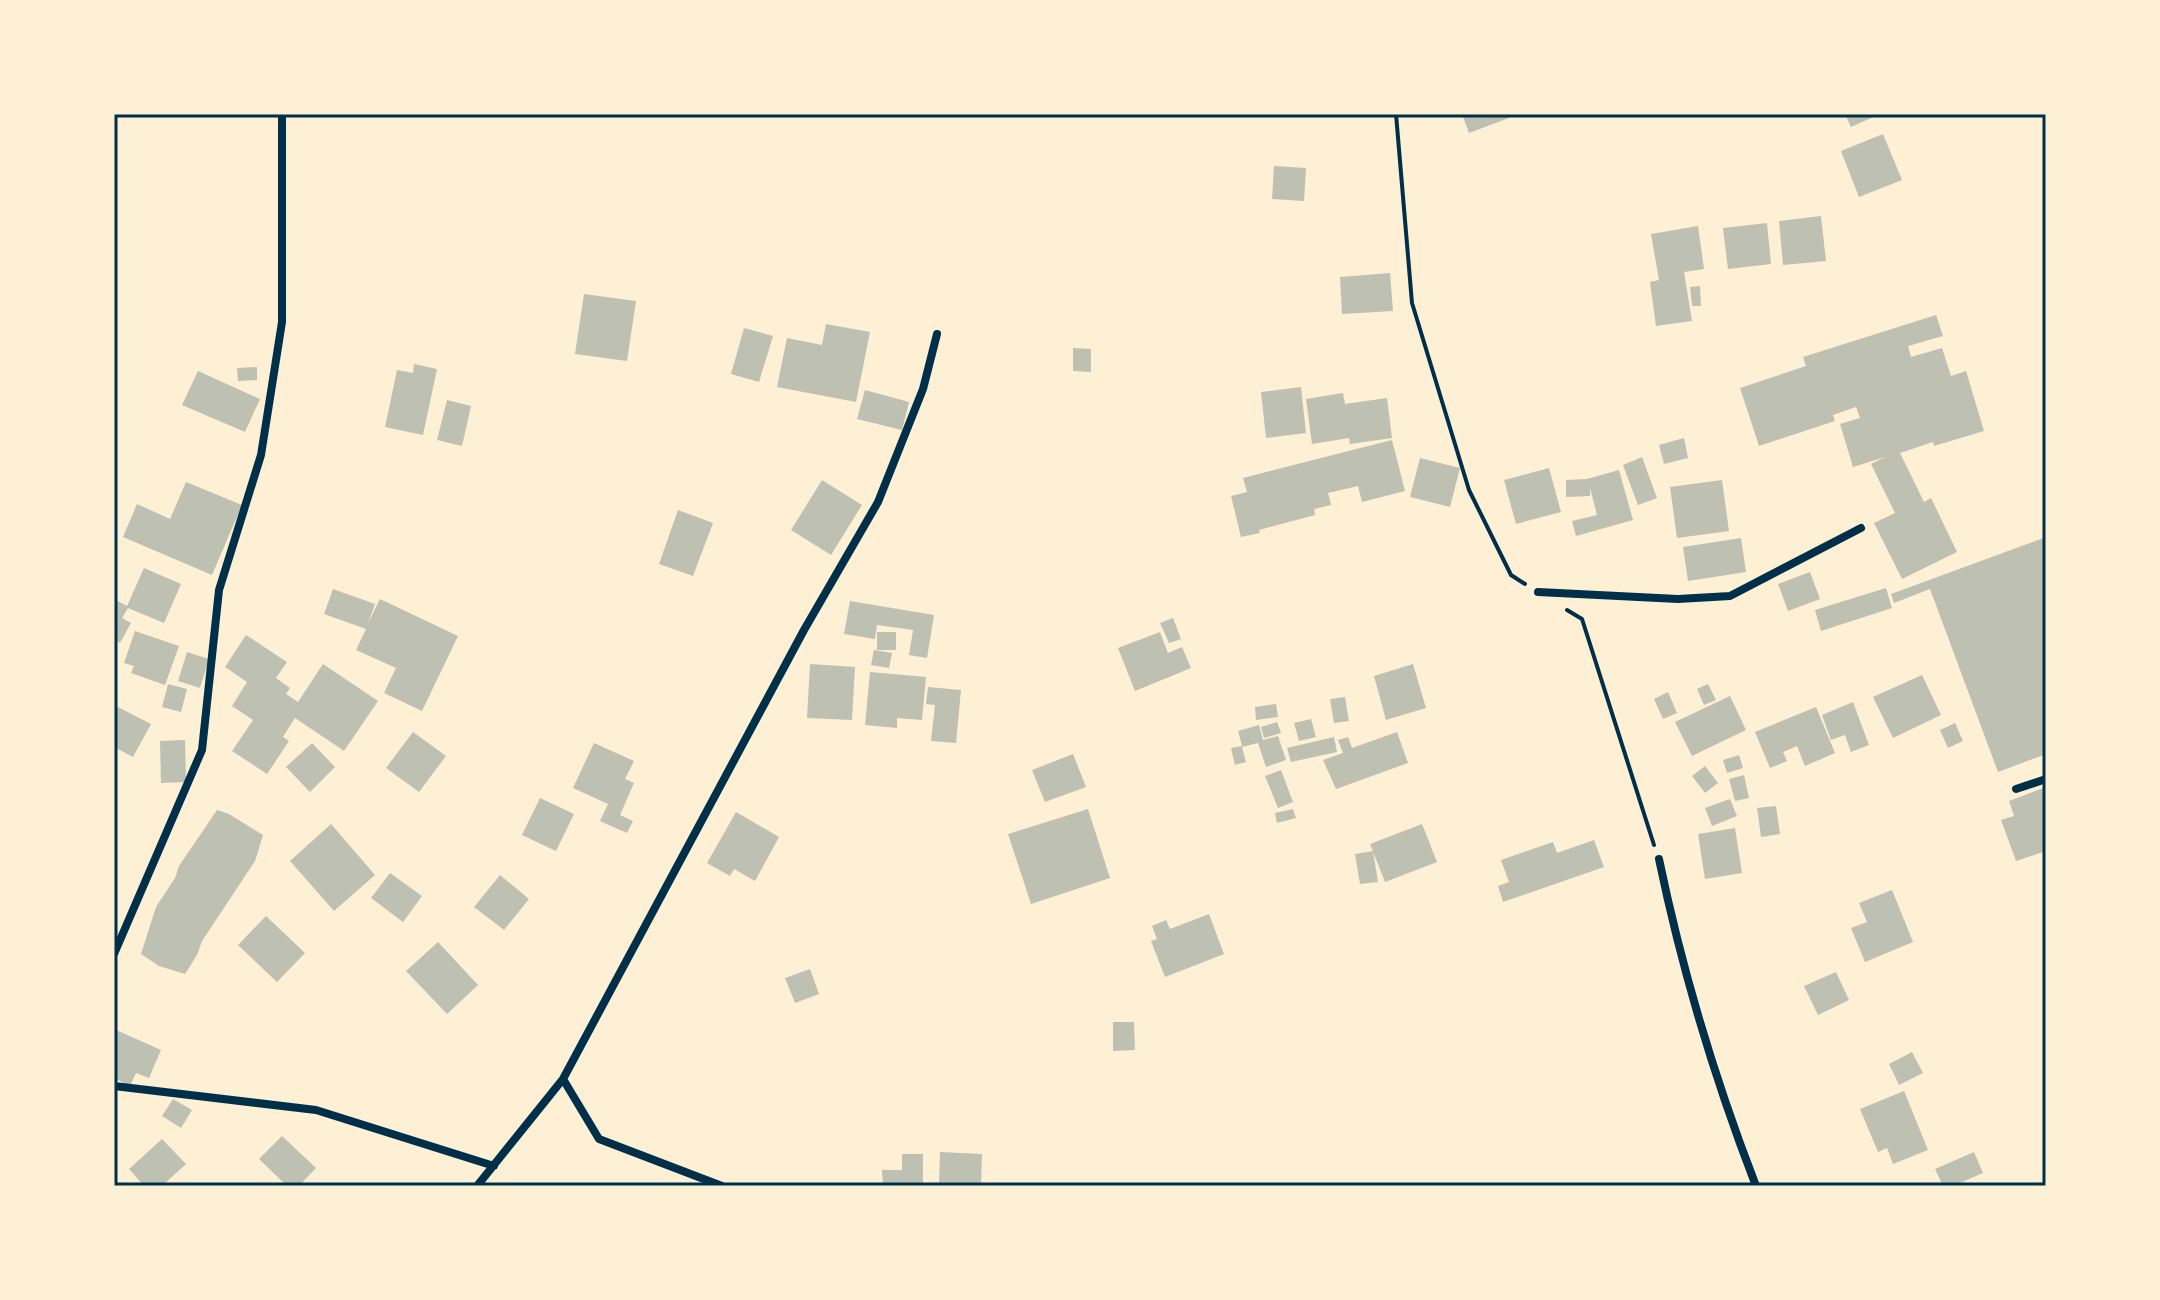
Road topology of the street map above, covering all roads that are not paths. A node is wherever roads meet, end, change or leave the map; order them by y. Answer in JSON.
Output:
{"nodes":[{"id":1,"x":282,"y":114,"type":"edge"},
{"id":2,"x":937,"y":334,"type":"dead end"},
{"id":3,"x":1861,"y":528,"type":"dead end"},
{"id":4,"x":1538,"y":592,"type":"road end"},
{"id":5,"x":2046,"y":779,"type":"edge"},
{"id":6,"x":2016,"y":789,"type":"dead end"},
{"id":7,"x":1659,"y":859,"type":"road end"},
{"id":8,"x":114,"y":954,"type":"edge"},
{"id":9,"x":563,"y":1079,"type":"junction"},
{"id":10,"x":114,"y":1086,"type":"edge"},
{"id":11,"x":494,"y":1166,"type":"junction"},
{"id":12,"x":477,"y":1186,"type":"edge"},
{"id":13,"x":722,"y":1186,"type":"edge"},
{"id":14,"x":1756,"y":1186,"type":"edge"}],
"edges":[{"from":1,"to":8,"type":"street"},
{"from":2,"to":9,"type":"street"},
{"from":3,"to":4,"type":"street"},
{"from":5,"to":6,"type":"street"},
{"from":7,"to":14,"type":"street"},
{"from":9,"to":11,"type":"street"},
{"from":9,"to":13,"type":"street"},
{"from":10,"to":11,"type":"street"},
{"from":11,"to":12,"type":"street"}]}
